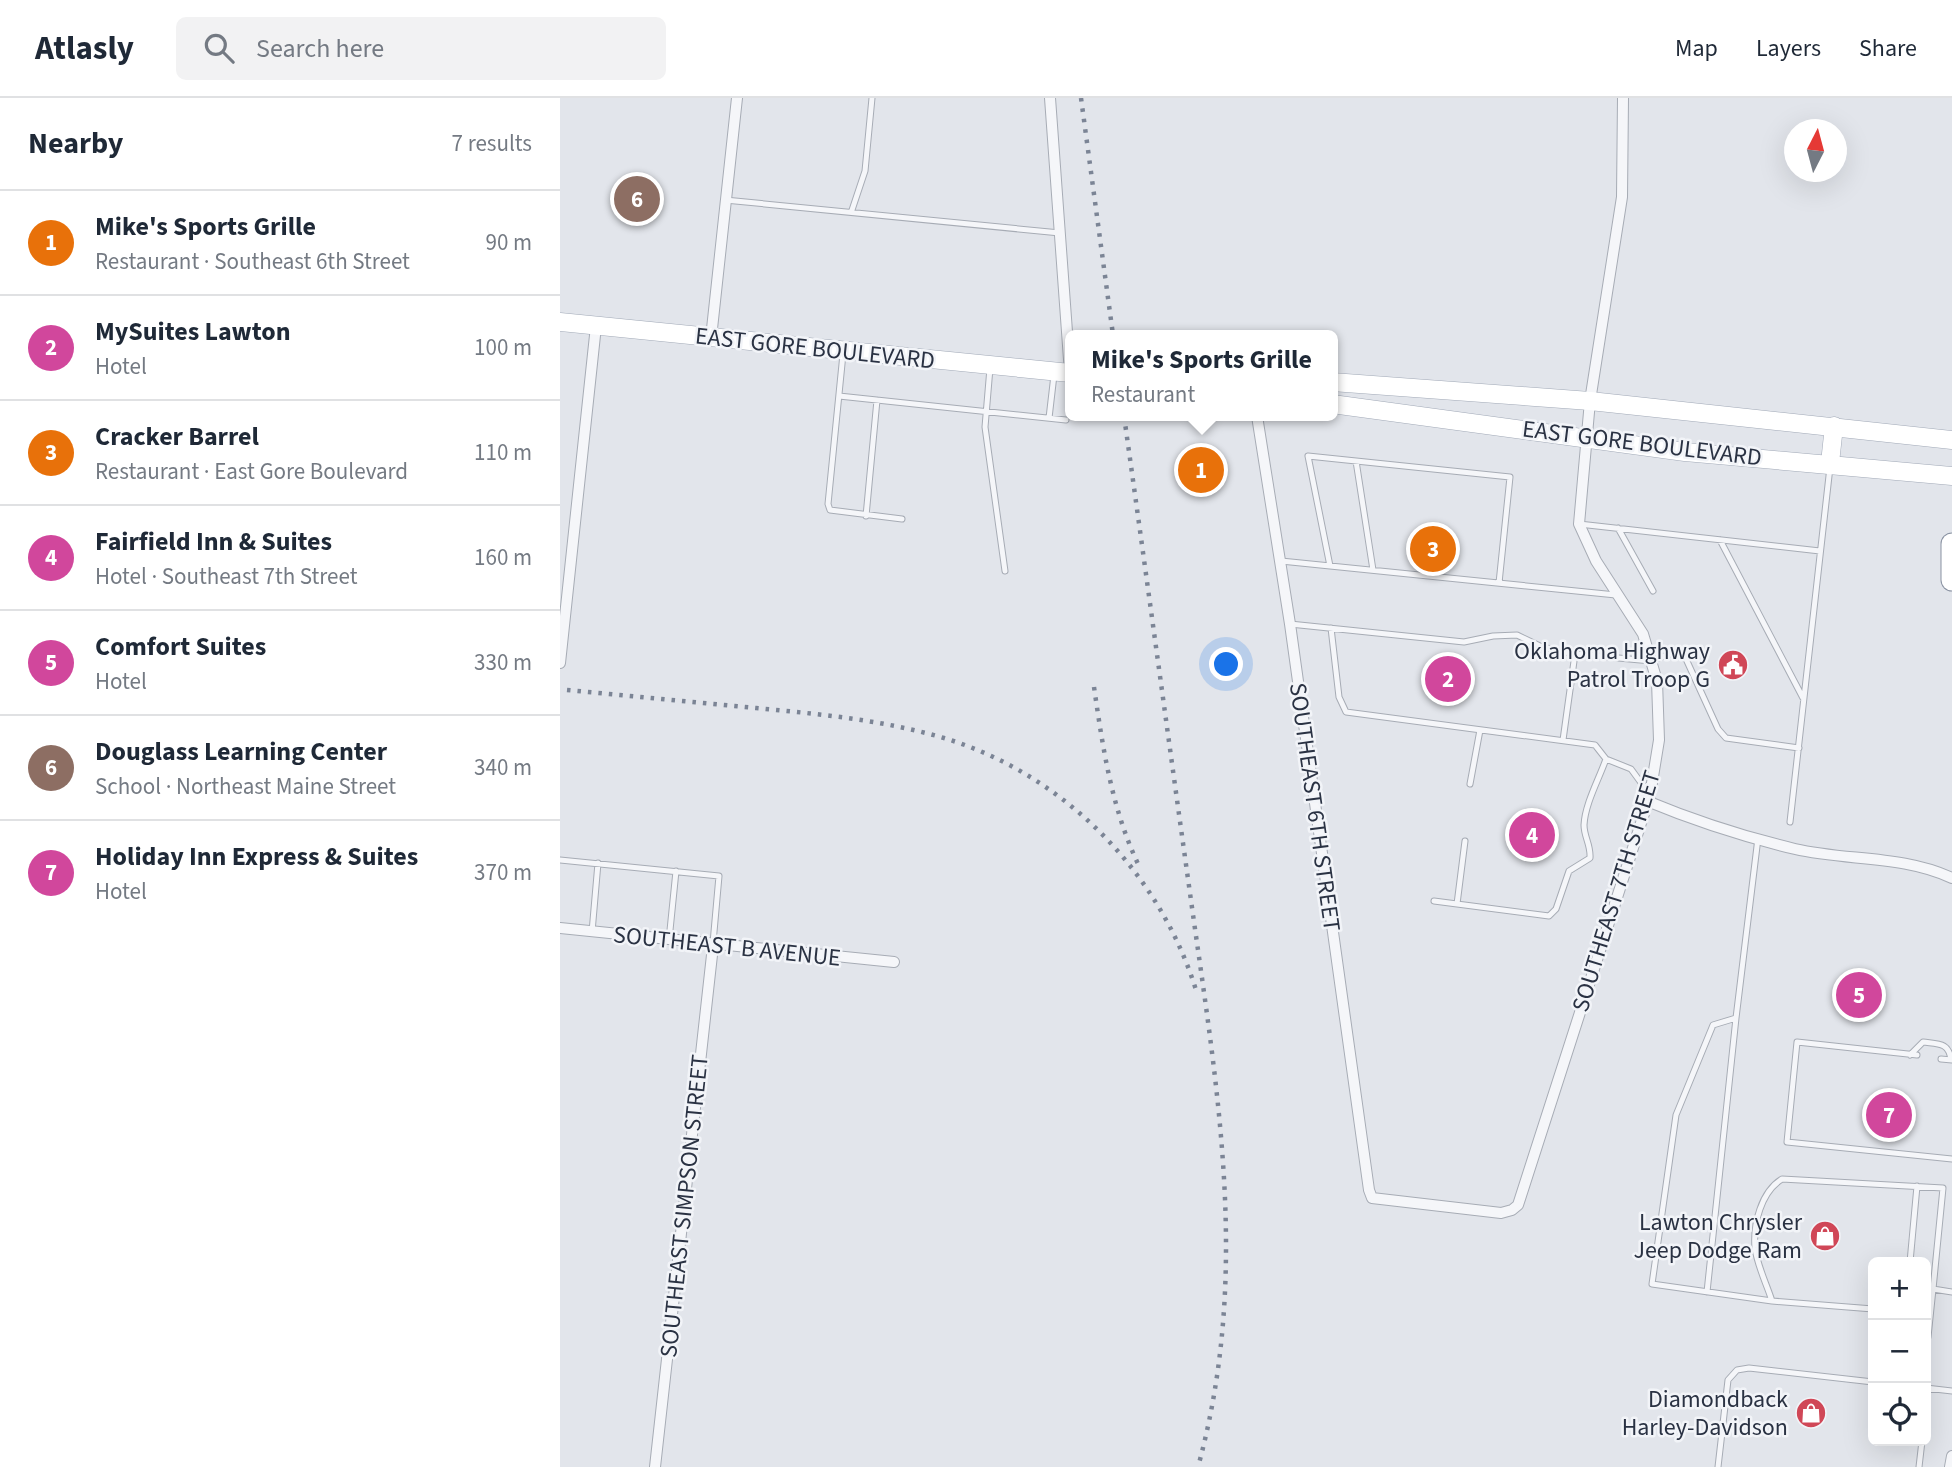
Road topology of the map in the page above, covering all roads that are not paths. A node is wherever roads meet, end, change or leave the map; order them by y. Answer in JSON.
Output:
{"nodes":[{"id":1,"x":737,"y":98,"type":"edge"},
{"id":2,"x":872,"y":98,"type":"edge"},
{"id":3,"x":1050,"y":98,"type":"edge"},
{"id":4,"x":1623,"y":98,"type":"edge"},
{"id":5,"x":725,"y":200,"type":"junction"},
{"id":6,"x":852,"y":211,"type":"junction"},
{"id":7,"x":1060,"y":233,"type":"junction"},
{"id":8,"x":560,"y":322,"type":"edge"},
{"id":9,"x":596,"y":326,"type":"junction"},
{"id":10,"x":711,"y":338,"type":"junction"},
{"id":11,"x":844,"y":351,"type":"junction"},
{"id":12,"x":991,"y":365,"type":"junction"},
{"id":13,"x":1064,"y":372,"type":"edge"},
{"id":14,"x":1338,"y":382,"type":"edge"},
{"id":15,"x":839,"y":396,"type":"junction"},
{"id":16,"x":877,"y":400,"type":"junction"},
{"id":17,"x":1590,"y":401,"type":"junction"},
{"id":18,"x":1338,"y":405,"type":"edge"},
{"id":19,"x":985,"y":412,"type":"junction"},
{"id":20,"x":1049,"y":418,"type":"junction"},
{"id":21,"x":1065,"y":420,"type":"edge"},
{"id":22,"x":1258,"y":421,"type":"edge"},
{"id":23,"x":1834,"y":426,"type":"junction"},
{"id":24,"x":1586,"y":437,"type":"junction"},
{"id":25,"x":1952,"y":440,"type":"edge"},
{"id":26,"x":1356,"y":461,"type":"junction"},
{"id":27,"x":1830,"y":463,"type":"junction"},
{"id":28,"x":1952,"y":476,"type":"edge"},
{"id":29,"x":866,"y":516,"type":"junction"},
{"id":30,"x":902,"y":519,"type":"dead end"},
{"id":31,"x":1579,"y":524,"type":"junction"},
{"id":32,"x":1618,"y":528,"type":"junction"},
{"id":33,"x":1720,"y":540,"type":"junction"},
{"id":34,"x":1952,"y":544,"type":"edge"},
{"id":35,"x":1820,"y":551,"type":"junction"},
{"id":36,"x":1280,"y":561,"type":"junction"},
{"id":37,"x":1330,"y":566,"type":"junction"},
{"id":38,"x":1373,"y":570,"type":"junction"},
{"id":39,"x":1005,"y":571,"type":"dead end"},
{"id":40,"x":1952,"y":580,"type":"edge"},
{"id":41,"x":1499,"y":583,"type":"junction"},
{"id":42,"x":1653,"y":592,"type":"dead end"},
{"id":43,"x":1619,"y":596,"type":"junction"},
{"id":44,"x":1290,"y":624,"type":"junction"},
{"id":45,"x":1331,"y":628,"type":"junction"},
{"id":46,"x":1575,"y":653,"type":"junction"},
{"id":47,"x":1651,"y":660,"type":"junction"},
{"id":48,"x":560,"y":663,"type":"edge"},
{"id":49,"x":1804,"y":700,"type":"junction"},
{"id":50,"x":1480,"y":730,"type":"junction"},
{"id":51,"x":1563,"y":740,"type":"junction"},
{"id":52,"x":1799,"y":748,"type":"junction"},
{"id":53,"x":1606,"y":759,"type":"junction"},
{"id":54,"x":1470,"y":784,"type":"dead end"},
{"id":55,"x":1648,"y":798,"type":"junction"},
{"id":56,"x":1790,"y":822,"type":"dead end"},
{"id":57,"x":1758,"y":838,"type":"junction"},
{"id":58,"x":1465,"y":841,"type":"dead end"},
{"id":59,"x":560,"y":860,"type":"edge"},
{"id":60,"x":598,"y":863,"type":"junction"},
{"id":61,"x":676,"y":871,"type":"junction"},
{"id":62,"x":1952,"y":878,"type":"edge"},
{"id":63,"x":1434,"y":901,"type":"dead end"},
{"id":64,"x":1457,"y":904,"type":"junction"},
{"id":65,"x":560,"y":928,"type":"edge"},
{"id":66,"x":592,"y":932,"type":"junction"},
{"id":67,"x":669,"y":940,"type":"junction"},
{"id":68,"x":713,"y":946,"type":"junction"},
{"id":69,"x":894,"y":962,"type":"dead end"},
{"id":70,"x":1736,"y":1018,"type":"junction"},
{"id":71,"x":1941,"y":1059,"type":"dead end"},
{"id":72,"x":1951,"y":1060,"type":"edge"},
{"id":73,"x":1952,"y":1159,"type":"edge"},
{"id":74,"x":1917,"y":1186,"type":"junction"},
{"id":75,"x":1501,"y":1213,"type":"joint"},
{"id":76,"x":1910,"y":1257,"type":"edge"},
{"id":77,"x":1933,"y":1289,"type":"junction"},
{"id":78,"x":1952,"y":1292,"type":"edge"},
{"id":79,"x":1707,"y":1293,"type":"junction"},
{"id":80,"x":1772,"y":1301,"type":"junction"},
{"id":81,"x":1868,"y":1309,"type":"edge"},
{"id":82,"x":1930,"y":1320,"type":"edge"},
{"id":83,"x":1868,"y":1381,"type":"edge"},
{"id":84,"x":1931,"y":1388,"type":"edge"},
{"id":85,"x":1952,"y":1391,"type":"edge"},
{"id":86,"x":1921,"y":1446,"type":"edge"},
{"id":87,"x":1952,"y":1456,"type":"edge"},
{"id":88,"x":655,"y":1467,"type":"edge"},
{"id":89,"x":1718,"y":1467,"type":"edge"},
{"id":90,"x":1919,"y":1467,"type":"edge"},
{"id":91,"x":1950,"y":1467,"type":"edge"}],
"edges":[{"from":1,"to":5,"type":"street"},
{"from":2,"to":6,"type":"lane"},
{"from":3,"to":7,"type":"street"},
{"from":4,"to":17,"type":"street","name":"SOUTHEAST 7TH STREET"},
{"from":5,"to":6,"type":"lane"},
{"from":5,"to":10,"type":"street"},
{"from":6,"to":7,"type":"lane"},
{"from":7,"to":13,"type":"street"},
{"from":8,"to":9,"type":"main road","name":"EAST GORE BOULEVARD"},
{"from":9,"to":10,"type":"main road","name":"EAST GORE BOULEVARD"},
{"from":9,"to":48,"type":"street"},
{"from":10,"to":11,"type":"main road","name":"EAST GORE BOULEVARD"},
{"from":11,"to":12,"type":"main road","name":"EAST GORE BOULEVARD"},
{"from":11,"to":15,"type":"lane"},
{"from":12,"to":13,"type":"main road","name":"EAST GORE BOULEVARD"},
{"from":12,"to":19,"type":"lane"},
{"from":13,"to":20,"type":"lane"},
{"from":14,"to":17,"type":"main road","name":"EAST GORE BOULEVARD"},
{"from":15,"to":16,"type":"lane"},
{"from":15,"to":29,"type":"lane"},
{"from":16,"to":19,"type":"lane"},
{"from":16,"to":29,"type":"lane"},
{"from":17,"to":23,"type":"main road","name":"EAST GORE BOULEVARD"},
{"from":17,"to":24,"type":"street","name":"SOUTHEAST 7TH STREET"},
{"from":18,"to":24,"type":"main road","name":"EAST GORE BOULEVARD"},
{"from":19,"to":20,"type":"lane"},
{"from":19,"to":39,"type":"lane"},
{"from":20,"to":21,"type":"lane"},
{"from":22,"to":36,"type":"street","name":"SOUTHEAST 6TH STREET"},
{"from":23,"to":25,"type":"main road","name":"EAST GORE BOULEVARD"},
{"from":23,"to":27,"type":"main road"},
{"from":24,"to":27,"type":"main road","name":"EAST GORE BOULEVARD"},
{"from":24,"to":31,"type":"street","name":"SOUTHEAST 7TH STREET"},
{"from":26,"to":37,"type":"lane"},
{"from":26,"to":38,"type":"lane"},
{"from":26,"to":41,"type":"lane"},
{"from":27,"to":28,"type":"main road","name":"EAST GORE BOULEVARD"},
{"from":27,"to":35,"type":"lane"},
{"from":29,"to":30,"type":"lane"},
{"from":31,"to":32,"type":"lane"},
{"from":31,"to":43,"type":"street","name":"SOUTHEAST 7TH STREET"},
{"from":32,"to":33,"type":"lane"},
{"from":32,"to":42,"type":"lane"},
{"from":33,"to":35,"type":"lane"},
{"from":33,"to":49,"type":"lane"},
{"from":34,"to":40,"type":"highway"},
{"from":35,"to":49,"type":"lane"},
{"from":36,"to":37,"type":"lane"},
{"from":36,"to":44,"type":"street","name":"SOUTHEAST 6TH STREET"},
{"from":37,"to":38,"type":"lane"},
{"from":38,"to":41,"type":"lane"},
{"from":41,"to":43,"type":"lane"},
{"from":43,"to":47,"type":"street","name":"SOUTHEAST 7TH STREET"},
{"from":44,"to":45,"type":"lane"},
{"from":44,"to":75,"type":"street","name":"SOUTHEAST 6TH STREET"},
{"from":45,"to":46,"type":"lane"},
{"from":45,"to":50,"type":"lane"},
{"from":46,"to":47,"type":"lane"},
{"from":46,"to":51,"type":"lane"},
{"from":47,"to":52,"type":"lane"},
{"from":47,"to":55,"type":"street","name":"SOUTHEAST 7TH STREET"},
{"from":49,"to":52,"type":"lane"},
{"from":50,"to":51,"type":"lane"},
{"from":50,"to":54,"type":"lane"},
{"from":51,"to":53,"type":"lane"},
{"from":52,"to":56,"type":"lane"},
{"from":53,"to":55,"type":"lane"},
{"from":53,"to":64,"type":"lane"},
{"from":55,"to":57,"type":"street"},
{"from":55,"to":75,"type":"street","name":"SOUTHEAST 7TH STREET"},
{"from":57,"to":62,"type":"street"},
{"from":57,"to":70,"type":"lane"},
{"from":58,"to":64,"type":"lane"},
{"from":59,"to":60,"type":"lane"},
{"from":60,"to":61,"type":"lane"},
{"from":60,"to":66,"type":"lane"},
{"from":61,"to":67,"type":"lane"},
{"from":61,"to":68,"type":"lane"},
{"from":63,"to":64,"type":"lane"},
{"from":65,"to":66,"type":"street","name":"SOUTHEAST B AVENUE"},
{"from":66,"to":67,"type":"street","name":"SOUTHEAST B AVENUE"},
{"from":67,"to":68,"type":"street","name":"SOUTHEAST B AVENUE"},
{"from":68,"to":69,"type":"street","name":"SOUTHEAST B AVENUE"},
{"from":68,"to":88,"type":"street","name":"SOUTHEAST SIMPSON STREET"},
{"from":70,"to":79,"type":"lane"},
{"from":70,"to":79,"type":"lane"},
{"from":71,"to":72,"type":"lane"},
{"from":72,"to":73,"type":"lane"},
{"from":74,"to":76,"type":"lane"},
{"from":74,"to":77,"type":"lane"},
{"from":74,"to":80,"type":"lane"},
{"from":77,"to":78,"type":"lane"},
{"from":77,"to":82,"type":"lane"},
{"from":79,"to":80,"type":"lane"},
{"from":80,"to":81,"type":"lane"},
{"from":83,"to":89,"type":"lane"},
{"from":84,"to":85,"type":"lane"},
{"from":86,"to":90,"type":"lane"},
{"from":87,"to":91,"type":"street"}]}
